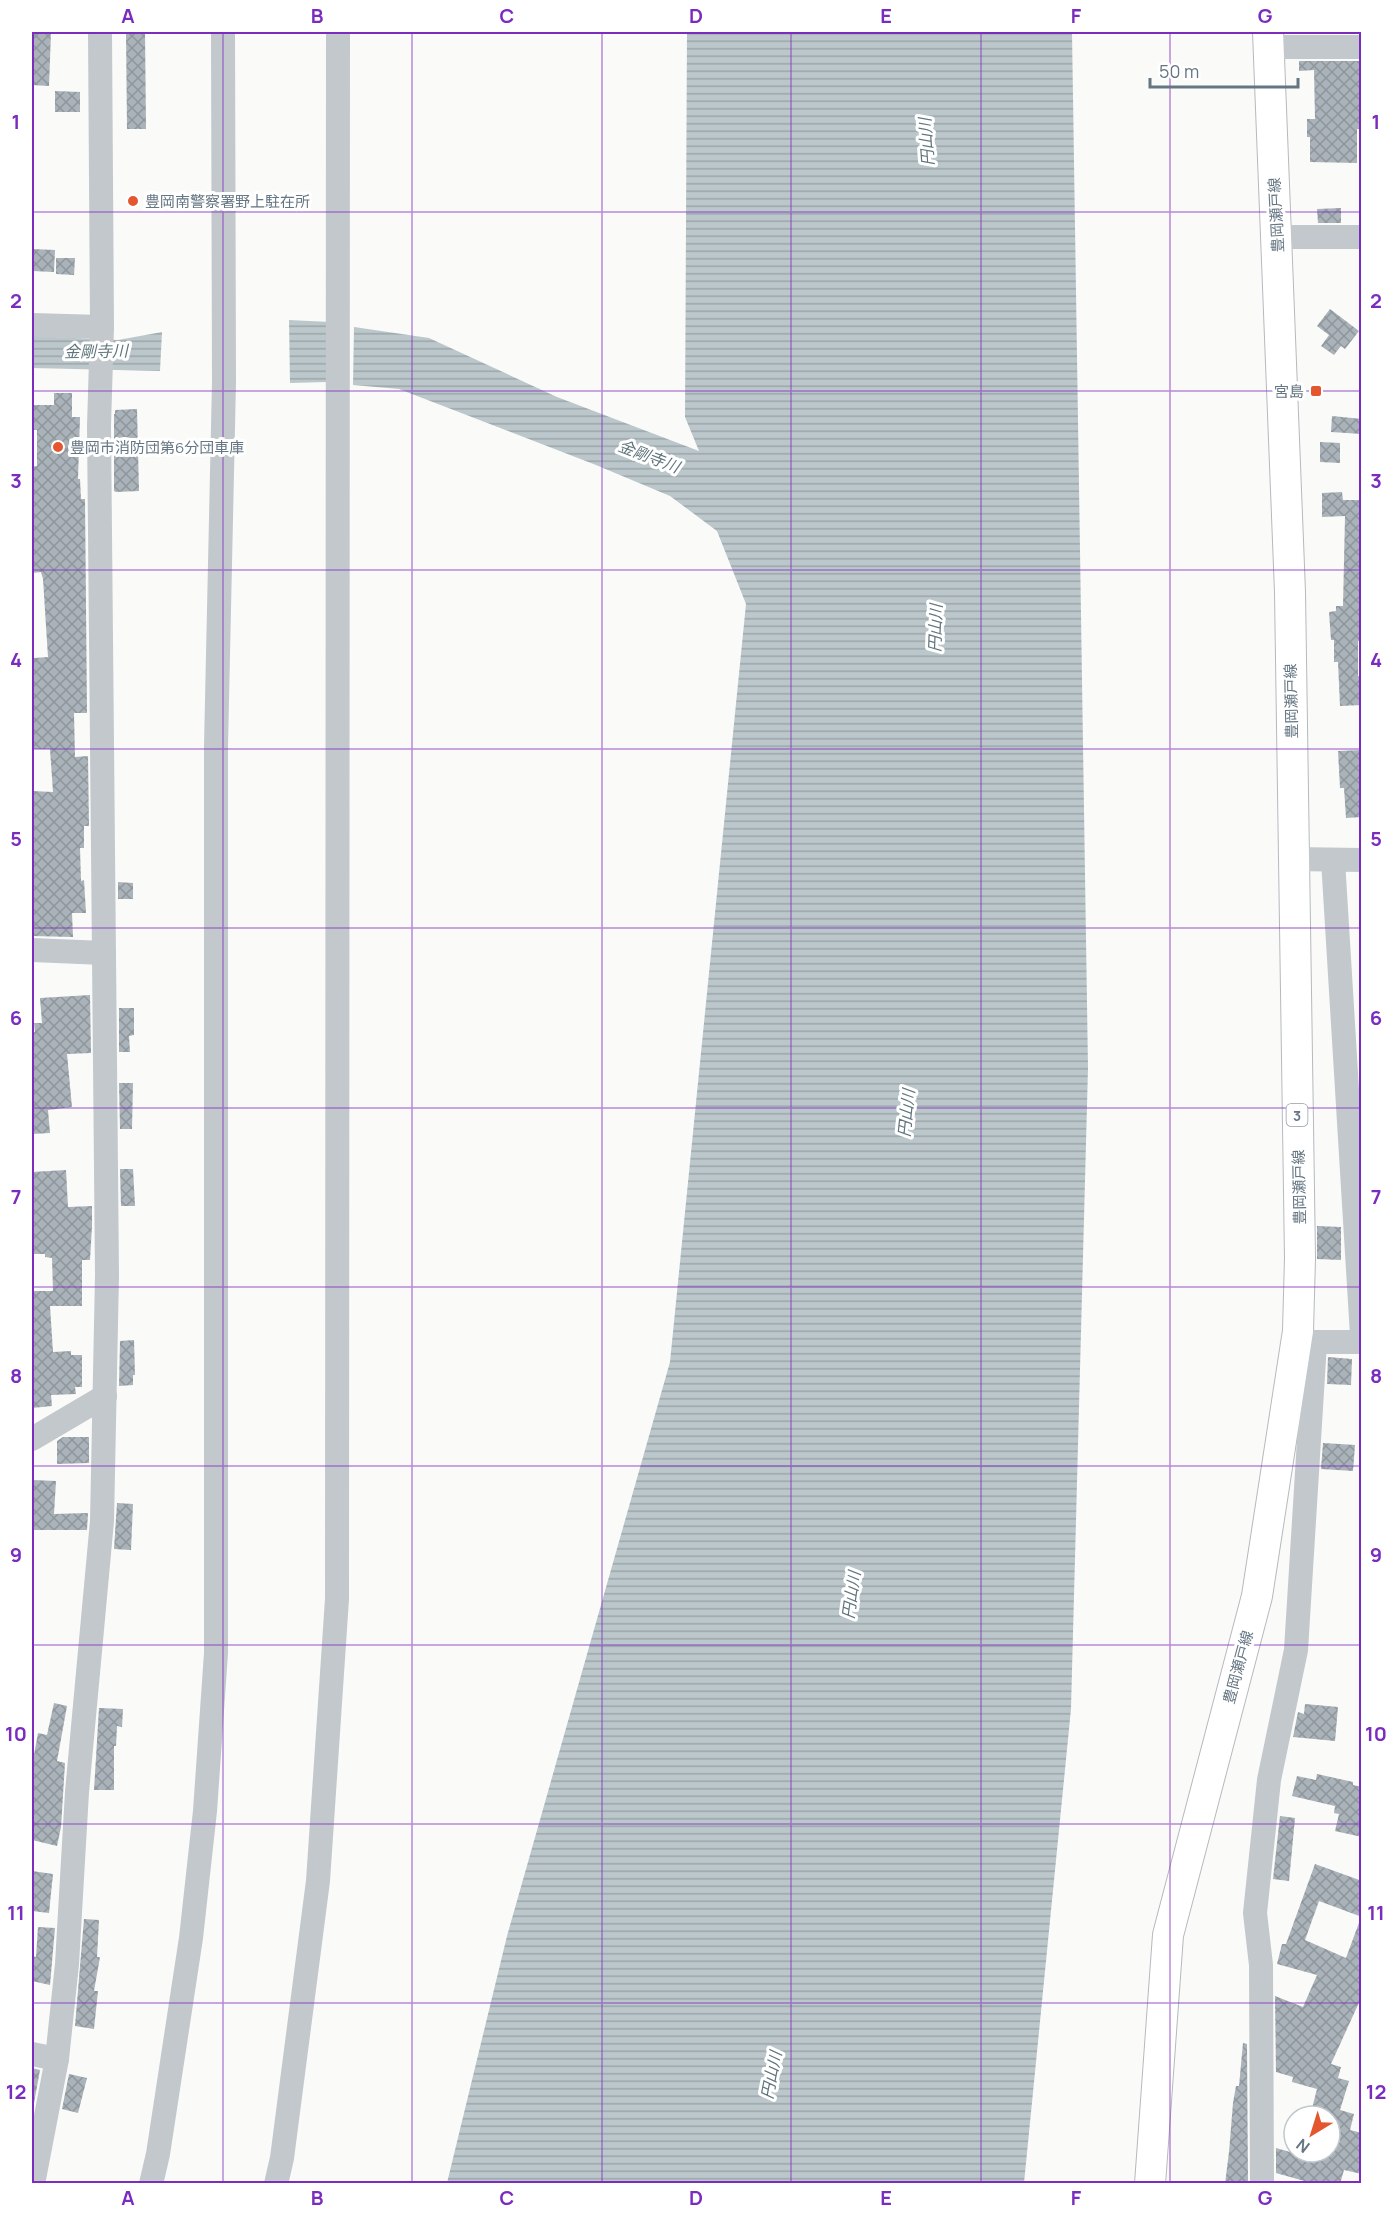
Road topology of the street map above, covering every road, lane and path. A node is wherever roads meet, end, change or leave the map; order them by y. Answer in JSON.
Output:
{"nodes":[{"id":1,"x":100,"y":32,"type":"edge"},
{"id":2,"x":223,"y":32,"type":"edge"},
{"id":3,"x":338,"y":32,"type":"edge"},
{"id":4,"x":1268,"y":39,"type":"edge"},
{"id":5,"x":1362,"y":47,"type":"edge"},
{"id":6,"x":1277,"y":237,"type":"junction"},
{"id":7,"x":1362,"y":237,"type":"edge"},
{"id":8,"x":32,"y":325,"type":"edge"},
{"id":9,"x":102,"y":329,"type":"junction"},
{"id":10,"x":1293,"y":859,"type":"junction"},
{"id":11,"x":1332,"y":860,"type":"junction"},
{"id":12,"x":1362,"y":860,"type":"edge"},
{"id":13,"x":32,"y":950,"type":"edge"},
{"id":14,"x":104,"y":953,"type":"junction"},
{"id":15,"x":1355,"y":1117,"type":"edge"},
{"id":16,"x":1362,"y":1335,"type":"edge"},
{"id":17,"x":1306,"y":1342,"type":"junction"},
{"id":18,"x":1362,"y":1342,"type":"edge"},
{"id":19,"x":105,"y":1396,"type":"junction"},
{"id":20,"x":32,"y":1439,"type":"edge"},
{"id":21,"x":32,"y":2054,"type":"edge"},
{"id":22,"x":57,"y":2059,"type":"junction"},
{"id":23,"x":33,"y":2184,"type":"edge"},
{"id":24,"x":152,"y":2184,"type":"edge"},
{"id":25,"x":276,"y":2184,"type":"edge"},
{"id":26,"x":1150,"y":2184,"type":"edge"},
{"id":27,"x":1262,"y":2184,"type":"edge"}],
"edges":[{"from":1,"to":9,"type":"street"},
{"from":2,"to":24,"type":"street"},
{"from":3,"to":25,"type":"street"},
{"from":4,"to":5,"type":"street"},
{"from":4,"to":6,"type":"main road","name":"豊岡瀬戸線","number":"3"},
{"from":6,"to":7,"type":"street"},
{"from":6,"to":10,"type":"main road","name":"豊岡瀬戸線","number":"3"},
{"from":8,"to":9,"type":"street"},
{"from":9,"to":14,"type":"street"},
{"from":10,"to":11,"type":"street"},
{"from":10,"to":17,"type":"main road","name":"豊岡瀬戸線","number":"3"},
{"from":11,"to":12,"type":"street"},
{"from":11,"to":15,"type":"street"},
{"from":13,"to":14,"type":"street"},
{"from":14,"to":19,"type":"street"},
{"from":15,"to":16,"type":"street"},
{"from":17,"to":18,"type":"street"},
{"from":17,"to":26,"type":"main road","name":"豊岡瀬戸線","number":"3"},
{"from":17,"to":27,"type":"street"},
{"from":19,"to":20,"type":"street"},
{"from":19,"to":22,"type":"street"},
{"from":21,"to":22,"type":"street"},
{"from":22,"to":23,"type":"street"}]}
